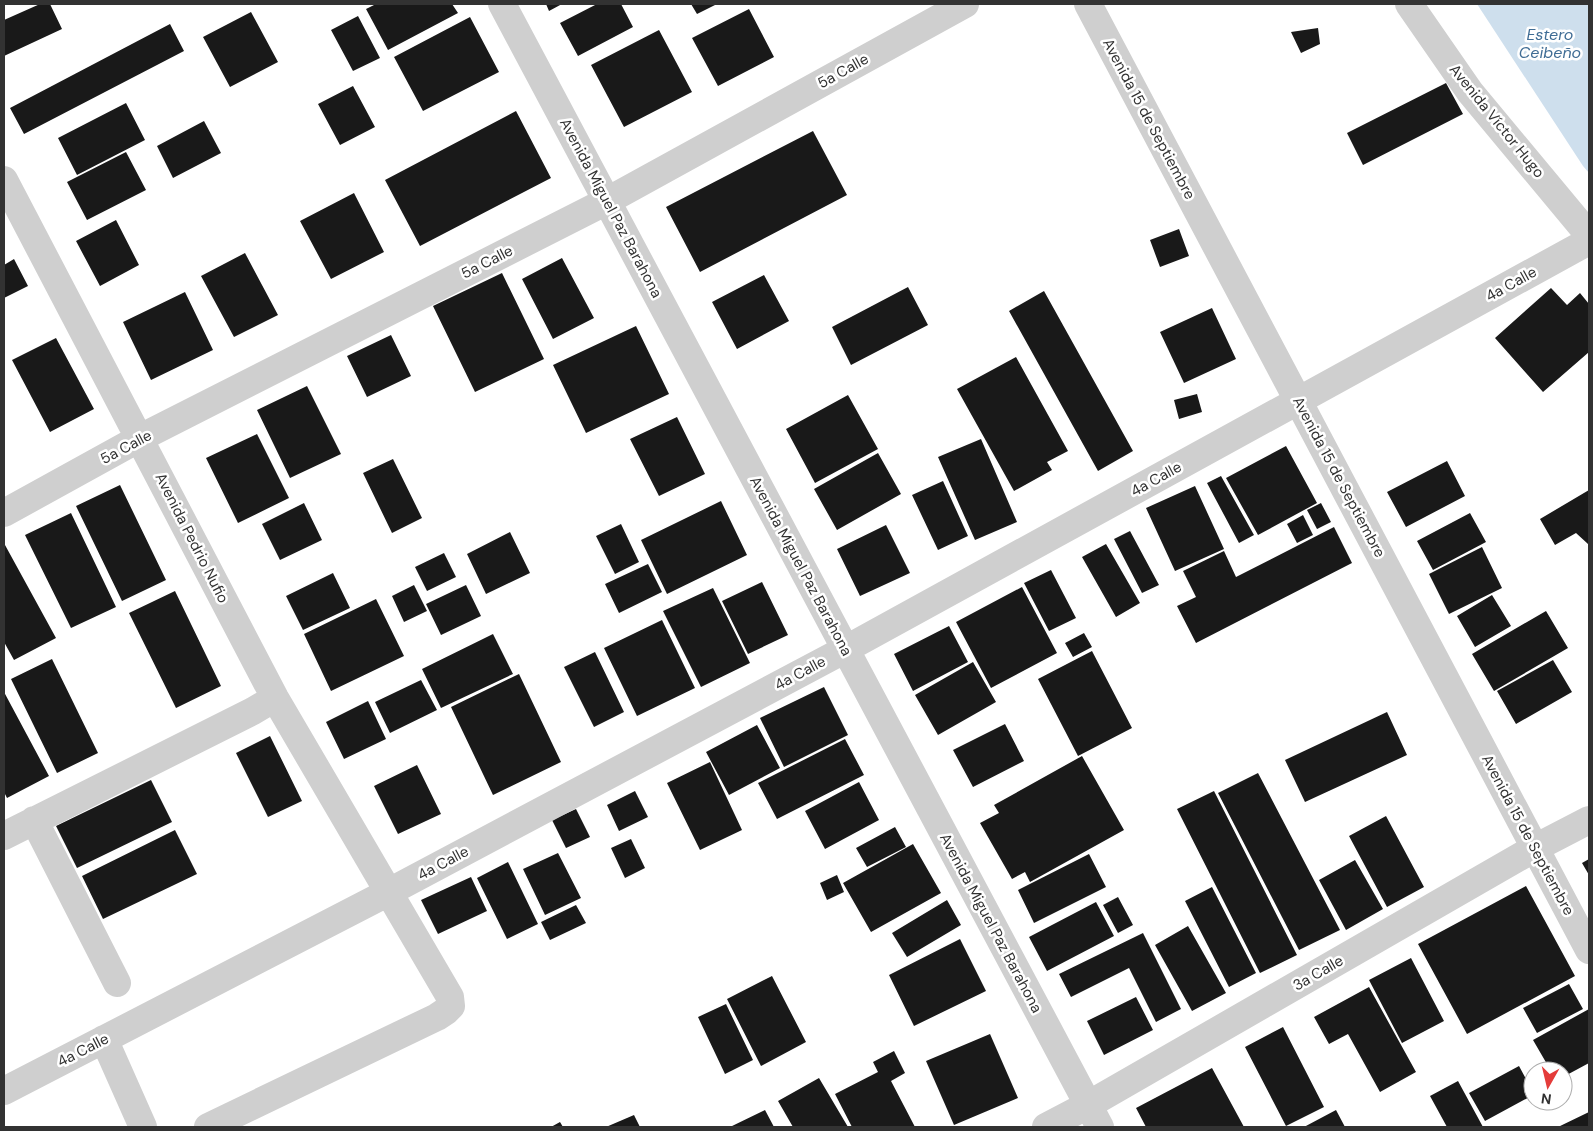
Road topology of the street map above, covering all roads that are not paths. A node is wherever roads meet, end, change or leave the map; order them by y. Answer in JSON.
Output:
{"nodes":[{"id":1,"x":502,"y":4,"type":"edge"},
{"id":2,"x":965,"y":4,"type":"edge"},
{"id":3,"x":1088,"y":4,"type":"edge"},
{"id":4,"x":1409,"y":4,"type":"edge"},
{"id":5,"x":4,"y":180,"type":"edge"},
{"id":6,"x":607,"y":201,"type":"junction"},
{"id":7,"x":1589,"y":234,"type":"edge"},
{"id":8,"x":1589,"y":241,"type":"edge"},
{"id":9,"x":1298,"y":401,"type":"junction"},
{"id":10,"x":140,"y":438,"type":"junction"},
{"id":11,"x":4,"y":513,"type":"edge"},
{"id":12,"x":846,"y":649,"type":"junction"},
{"id":13,"x":275,"y":698,"type":"junction"},
{"id":14,"x":34,"y":820,"type":"junction"},
{"id":15,"x":1589,"y":820,"type":"edge"},
{"id":16,"x":4,"y":836,"type":"edge"},
{"id":17,"x":1535,"y":848,"type":"junction"},
{"id":18,"x":389,"y":892,"type":"junction"},
{"id":19,"x":1589,"y":950,"type":"edge"},
{"id":20,"x":117,"y":983,"type":"dead end"},
{"id":21,"x":104,"y":1039,"type":"junction"},
{"id":22,"x":4,"y":1091,"type":"edge"},
{"id":23,"x":1094,"y":1116,"type":"edge"},
{"id":24,"x":143,"y":1127,"type":"edge"},
{"id":25,"x":208,"y":1127,"type":"edge"},
{"id":26,"x":1046,"y":1127,"type":"edge"}],
"edges":[{"from":1,"to":6,"type":"street","name":"Avenida Miguel Paz Barahona"},
{"from":2,"to":6,"type":"street","name":"5a Calle"},
{"from":3,"to":9,"type":"street","name":"Avenida 15 de Septiembre"},
{"from":4,"to":7,"type":"street","name":"Avenida Víctor Hugo"},
{"from":5,"to":10,"type":"street","name":"Avenida Pedrio Nufio"},
{"from":6,"to":10,"type":"street","name":"5a Calle"},
{"from":6,"to":12,"type":"street","name":"Avenida Miguel Paz Barahona"},
{"from":8,"to":9,"type":"street","name":"4a Calle"},
{"from":9,"to":12,"type":"street","name":"4a Calle"},
{"from":9,"to":17,"type":"street","name":"Avenida 15 de Septiembre"},
{"from":10,"to":11,"type":"street","name":"5a Calle"},
{"from":10,"to":13,"type":"street","name":"Avenida Pedrio Nufio"},
{"from":12,"to":18,"type":"street","name":"4a Calle"},
{"from":12,"to":23,"type":"street","name":"Avenida Miguel Paz Barahona"},
{"from":13,"to":14,"type":"street"},
{"from":13,"to":18,"type":"street","name":"Avenida Pedrio Nufio"},
{"from":14,"to":16,"type":"street"},
{"from":14,"to":20,"type":"street"},
{"from":15,"to":17,"type":"street","name":"3a Calle"},
{"from":17,"to":19,"type":"street","name":"Avenida 15 de Septiembre"},
{"from":17,"to":23,"type":"street","name":"3a Calle"},
{"from":18,"to":21,"type":"street","name":"4a Calle"},
{"from":18,"to":25,"type":"street","name":"Avenida Pedrio Nufio"},
{"from":21,"to":22,"type":"street","name":"4a Calle"},
{"from":21,"to":24,"type":"street"},
{"from":23,"to":26,"type":"street","name":"3a Calle"}]}
